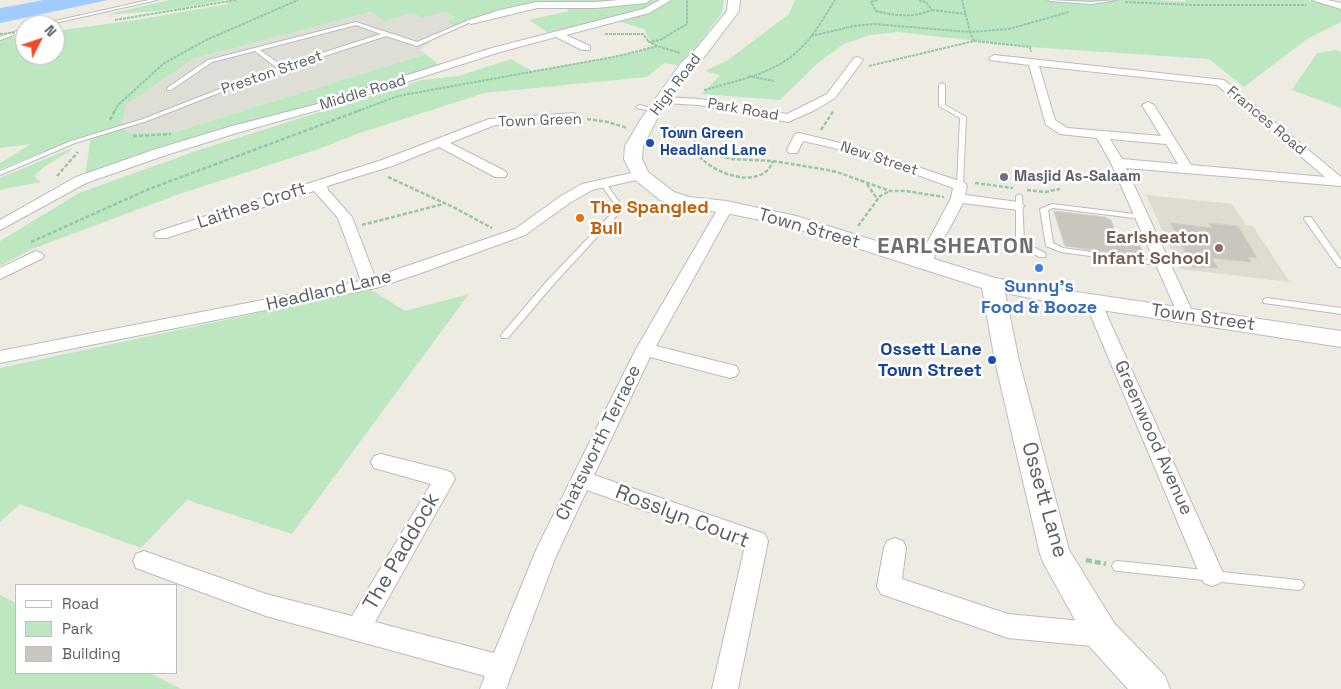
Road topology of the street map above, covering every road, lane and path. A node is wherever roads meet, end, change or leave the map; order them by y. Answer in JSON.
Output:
{"nodes":[{"id":1,"x":154,"y":0,"type":"edge"},
{"id":2,"x":236,"y":0,"type":"edge"},
{"id":3,"x":298,"y":0,"type":"edge"},
{"id":4,"x":646,"y":0,"type":"edge"},
{"id":5,"x":666,"y":0,"type":"edge"},
{"id":6,"x":687,"y":0,"type":"edge"},
{"id":7,"x":734,"y":0,"type":"edge"},
{"id":8,"x":834,"y":0,"type":"edge"},
{"id":9,"x":876,"y":0,"type":"edge"},
{"id":10,"x":918,"y":0,"type":"edge"},
{"id":11,"x":962,"y":0,"type":"edge"},
{"id":12,"x":1050,"y":0,"type":"edge"},
{"id":13,"x":1115,"y":0,"type":"edge"},
{"id":14,"x":1109,"y":1,"type":"junction"},
{"id":15,"x":1096,"y":2,"type":"junction"},
{"id":16,"x":1313,"y":3,"type":"edge"},
{"id":17,"x":1341,"y":6,"type":"edge"},
{"id":18,"x":932,"y":10,"type":"junction"},
{"id":19,"x":966,"y":14,"type":"junction"},
{"id":20,"x":65,"y":19,"type":"edge"},
{"id":21,"x":111,"y":21,"type":"dead end"},
{"id":22,"x":470,"y":21,"type":"joint"},
{"id":23,"x":15,"y":32,"type":"edge"},
{"id":24,"x":970,"y":32,"type":"junction"},
{"id":25,"x":0,"y":34,"type":"edge"},
{"id":26,"x":15,"y":34,"type":"edge"},
{"id":27,"x":386,"y":34,"type":"junction"},
{"id":28,"x":557,"y":34,"type":"junction"},
{"id":29,"x":811,"y":36,"type":"junction"},
{"id":30,"x":0,"y":39,"type":"edge"},
{"id":31,"x":974,"y":41,"type":"junction"},
{"id":32,"x":657,"y":46,"type":"junction"},
{"id":33,"x":586,"y":48,"type":"dead end"},
{"id":34,"x":256,"y":49,"type":"junction"},
{"id":35,"x":700,"y":53,"type":"junction"},
{"id":36,"x":994,"y":58,"type":"dead end"},
{"id":37,"x":858,"y":60,"type":"dead end"},
{"id":38,"x":1033,"y":62,"type":"junction"},
{"id":39,"x":869,"y":66,"type":"dead end"},
{"id":40,"x":281,"y":68,"type":"junction"},
{"id":41,"x":748,"y":76,"type":"junction"},
{"id":42,"x":774,"y":81,"type":"dead end"},
{"id":43,"x":942,"y":86,"type":"dead end"},
{"id":44,"x":169,"y":90,"type":"dead end"},
{"id":45,"x":667,"y":104,"type":"junction"},
{"id":46,"x":117,"y":106,"type":"dead end"},
{"id":47,"x":1148,"y":106,"type":"dead end"},
{"id":48,"x":639,"y":107,"type":"dead end"},
{"id":49,"x":835,"y":107,"type":"dead end"},
{"id":50,"x":574,"y":117,"type":"joint"},
{"id":51,"x":644,"y":128,"type":"junction"},
{"id":52,"x":821,"y":130,"type":"dead end"},
{"id":53,"x":172,"y":134,"type":"dead end"},
{"id":54,"x":1102,"y":135,"type":"junction"},
{"id":55,"x":130,"y":136,"type":"dead end"},
{"id":56,"x":1170,"y":141,"type":"junction"},
{"id":57,"x":441,"y":143,"type":"junction"},
{"id":58,"x":80,"y":150,"type":"dead end"},
{"id":59,"x":696,"y":150,"type":"junction"},
{"id":60,"x":793,"y":150,"type":"dead end"},
{"id":61,"x":773,"y":162,"type":"junction"},
{"id":62,"x":1118,"y":163,"type":"junction"},
{"id":63,"x":373,"y":168,"type":"junction"},
{"id":64,"x":1187,"y":169,"type":"junction"},
{"id":65,"x":0,"y":173,"type":"edge"},
{"id":66,"x":500,"y":174,"type":"dead end"},
{"id":67,"x":640,"y":175,"type":"junction"},
{"id":68,"x":603,"y":183,"type":"junction"},
{"id":69,"x":320,"y":184,"type":"junction"},
{"id":70,"x":867,"y":184,"type":"junction"},
{"id":71,"x":57,"y":186,"type":"junction"},
{"id":72,"x":890,"y":191,"type":"junction"},
{"id":73,"x":959,"y":192,"type":"junction"},
{"id":74,"x":328,"y":199,"type":"junction"},
{"id":75,"x":270,"y":200,"type":"junction"},
{"id":76,"x":878,"y":200,"type":"junction"},
{"id":77,"x":1019,"y":201,"type":"joint"},
{"id":78,"x":446,"y":204,"type":"junction"},
{"id":79,"x":726,"y":207,"type":"junction"},
{"id":80,"x":0,"y":211,"type":"edge"},
{"id":81,"x":1142,"y":217,"type":"junction"},
{"id":82,"x":1308,"y":219,"type":"dead end"},
{"id":83,"x":0,"y":226,"type":"edge"},
{"id":84,"x":350,"y":229,"type":"junction"},
{"id":85,"x":523,"y":230,"type":"junction"},
{"id":86,"x":161,"y":235,"type":"dead end"},
{"id":87,"x":848,"y":239,"type":"junction"},
{"id":88,"x":32,"y":250,"type":"joint"},
{"id":89,"x":1042,"y":256,"type":"dead end"},
{"id":90,"x":924,"y":264,"type":"junction"},
{"id":91,"x":1163,"y":264,"type":"junction"},
{"id":92,"x":1341,"y":265,"type":"edge"},
{"id":93,"x":0,"y":274,"type":"edge"},
{"id":94,"x":370,"y":284,"type":"junction"},
{"id":95,"x":992,"y":284,"type":"junction"},
{"id":96,"x":1267,"y":301,"type":"dead end"},
{"id":97,"x":1093,"y":302,"type":"junction"},
{"id":98,"x":1341,"y":311,"type":"edge"},
{"id":99,"x":1186,"y":315,"type":"junction"},
{"id":100,"x":505,"y":336,"type":"dead end"},
{"id":101,"x":1339,"y":338,"type":"edge"},
{"id":102,"x":644,"y":348,"type":"junction"},
{"id":103,"x":0,"y":357,"type":"edge"},
{"id":104,"x":730,"y":371,"type":"dead end"},
{"id":105,"x":381,"y":462,"type":"dead end"},
{"id":106,"x":582,"y":479,"type":"junction"},
{"id":107,"x":895,"y":548,"type":"dead end"},
{"id":108,"x":144,"y":561,"type":"dead end"},
{"id":109,"x":1118,"y":566,"type":"dead end"},
{"id":110,"x":1212,"y":574,"type":"junction"},
{"id":111,"x":1298,"y":585,"type":"dead end"},
{"id":112,"x":356,"y":630,"type":"junction"},
{"id":113,"x":1102,"y":635,"type":"junction"},
{"id":114,"x":497,"y":679,"type":"edge"},
{"id":115,"x":725,"y":689,"type":"edge"},
{"id":116,"x":1152,"y":689,"type":"edge"}],
"edges":[{"from":1,"to":20,"type":"lane"},
{"from":2,"to":21,"type":"path"},
{"from":3,"to":46,"type":"path"},
{"from":4,"to":22,"type":"street"},
{"from":5,"to":28,"type":"street","name":"Middle Road"},
{"from":6,"to":32,"type":"path"},
{"from":7,"to":35,"type":"street","name":"High Road"},
{"from":8,"to":29,"type":"path"},
{"from":9,"to":18,"type":"path"},
{"from":10,"to":18,"type":"path"},
{"from":11,"to":19,"type":"path"},
{"from":12,"to":15,"type":"lane"},
{"from":13,"to":14,"type":"lane"},
{"from":14,"to":15,"type":"lane"},
{"from":14,"to":16,"type":"path"},
{"from":15,"to":24,"type":"path"},
{"from":16,"to":17,"type":"street"},
{"from":18,"to":19,"type":"path"},
{"from":19,"to":24,"type":"path"},
{"from":22,"to":27,"type":"lane"},
{"from":23,"to":25,"type":"path","bridge":true},
{"from":24,"to":29,"type":"path"},
{"from":24,"to":31,"type":"path"},
{"from":26,"to":30,"type":"lane"},
{"from":27,"to":34,"type":"lane"},
{"from":27,"to":40,"type":"lane","name":"Preston Street"},
{"from":28,"to":33,"type":"street"},
{"from":28,"to":71,"type":"street","name":"Middle Road"},
{"from":29,"to":41,"type":"path"},
{"from":31,"to":38,"type":"path"},
{"from":31,"to":39,"type":"path"},
{"from":32,"to":35,"type":"path"},
{"from":32,"to":88,"type":"path"},
{"from":34,"to":40,"type":"lane"},
{"from":34,"to":44,"type":"lane"},
{"from":35,"to":45,"type":"street","name":"High Road"},
{"from":36,"to":38,"type":"street","name":"Frances Road"},
{"from":37,"to":45,"type":"street","name":"Park Road"},
{"from":38,"to":54,"type":"street"},
{"from":38,"to":64,"type":"street","name":"Frances Road"},
{"from":40,"to":65,"type":"lane","name":"Preston Street"},
{"from":41,"to":42,"type":"path"},
{"from":41,"to":45,"type":"path"},
{"from":43,"to":73,"type":"lane"},
{"from":45,"to":48,"type":"lane"},
{"from":45,"to":51,"type":"street","name":"High Road"},
{"from":47,"to":56,"type":"street"},
{"from":49,"to":52,"type":"path"},
{"from":50,"to":51,"type":"path","name":"Town Green"},
{"from":50,"to":57,"type":"street","name":"Town Green"},
{"from":51,"to":59,"type":"path","name":"Town Green"},
{"from":51,"to":67,"type":"street","name":"High Road"},
{"from":53,"to":55,"type":"path"},
{"from":54,"to":56,"type":"street"},
{"from":54,"to":62,"type":"street"},
{"from":56,"to":64,"type":"street"},
{"from":57,"to":63,"type":"street","name":"Town Green"},
{"from":57,"to":66,"type":"street"},
{"from":58,"to":71,"type":"path"},
{"from":59,"to":61,"type":"path","name":"New Street"},
{"from":59,"to":61,"type":"path"},
{"from":60,"to":73,"type":"street","name":"New Street"},
{"from":61,"to":70,"type":"path","name":"New Street"},
{"from":62,"to":64,"type":"street","name":"Frances Road"},
{"from":62,"to":81,"type":"street"},
{"from":63,"to":69,"type":"street","name":"Town Green"},
{"from":63,"to":78,"type":"path"},
{"from":67,"to":68,"type":"street","name":"Headland Lane"},
{"from":67,"to":79,"type":"street","name":"Town Street"},
{"from":68,"to":85,"type":"street","name":"Headland Lane"},
{"from":68,"to":100,"type":"lane"},
{"from":69,"to":74,"type":"street","name":"Laithes Croft"},
{"from":69,"to":75,"type":"street","name":"Laithes Croft"},
{"from":70,"to":72,"type":"path","name":"New Street"},
{"from":70,"to":76,"type":"path","name":"New Street"},
{"from":71,"to":80,"type":"street","name":"Middle Road"},
{"from":71,"to":83,"type":"street","name":"Middle Road"},
{"from":72,"to":73,"type":"path","name":"New Street"},
{"from":72,"to":76,"type":"path","name":"New Street"},
{"from":73,"to":77,"type":"street"},
{"from":73,"to":90,"type":"street"},
{"from":74,"to":75,"type":"street"},
{"from":74,"to":84,"type":"street","name":"Laithes Croft"},
{"from":75,"to":86,"type":"street","name":"Laithes Croft"},
{"from":76,"to":87,"type":"path","name":"New Street"},
{"from":77,"to":89,"type":"lane"},
{"from":78,"to":84,"type":"path"},
{"from":78,"to":85,"type":"path"},
{"from":79,"to":87,"type":"street","name":"Town Street"},
{"from":79,"to":102,"type":"street","name":"Chatsworth Terrace"},
{"from":81,"to":91,"type":"street"},
{"from":81,"to":91,"type":"lane"},
{"from":82,"to":92,"type":"lane"},
{"from":84,"to":94,"type":"street","name":"Laithes Croft"},
{"from":85,"to":94,"type":"street","name":"Headland Lane"},
{"from":87,"to":90,"type":"street","name":"Town Street"},
{"from":88,"to":93,"type":"street"},
{"from":90,"to":95,"type":"street","name":"Town Street"},
{"from":91,"to":99,"type":"street"},
{"from":94,"to":103,"type":"street","name":"Headland Lane"},
{"from":95,"to":97,"type":"street","name":"Town Street"},
{"from":95,"to":113,"type":"street","name":"Ossett Lane"},
{"from":96,"to":98,"type":"lane"},
{"from":97,"to":99,"type":"street","name":"Town Street"},
{"from":97,"to":110,"type":"street","name":"Greenwood Avenue"},
{"from":99,"to":101,"type":"street","name":"Town Street"},
{"from":102,"to":104,"type":"street"},
{"from":102,"to":106,"type":"street","name":"Chatsworth Terrace"},
{"from":105,"to":112,"type":"street","name":"The Paddock"},
{"from":106,"to":114,"type":"street","name":"Chatsworth Terrace"},
{"from":106,"to":115,"type":"street","name":"Rosslyn Court"},
{"from":107,"to":113,"type":"street"},
{"from":108,"to":112,"type":"street","name":"The Paddock"},
{"from":109,"to":110,"type":"lane"},
{"from":110,"to":111,"type":"lane"},
{"from":112,"to":114,"type":"street","name":"The Paddock"},
{"from":113,"to":116,"type":"street","name":"Ossett Lane"}]}
